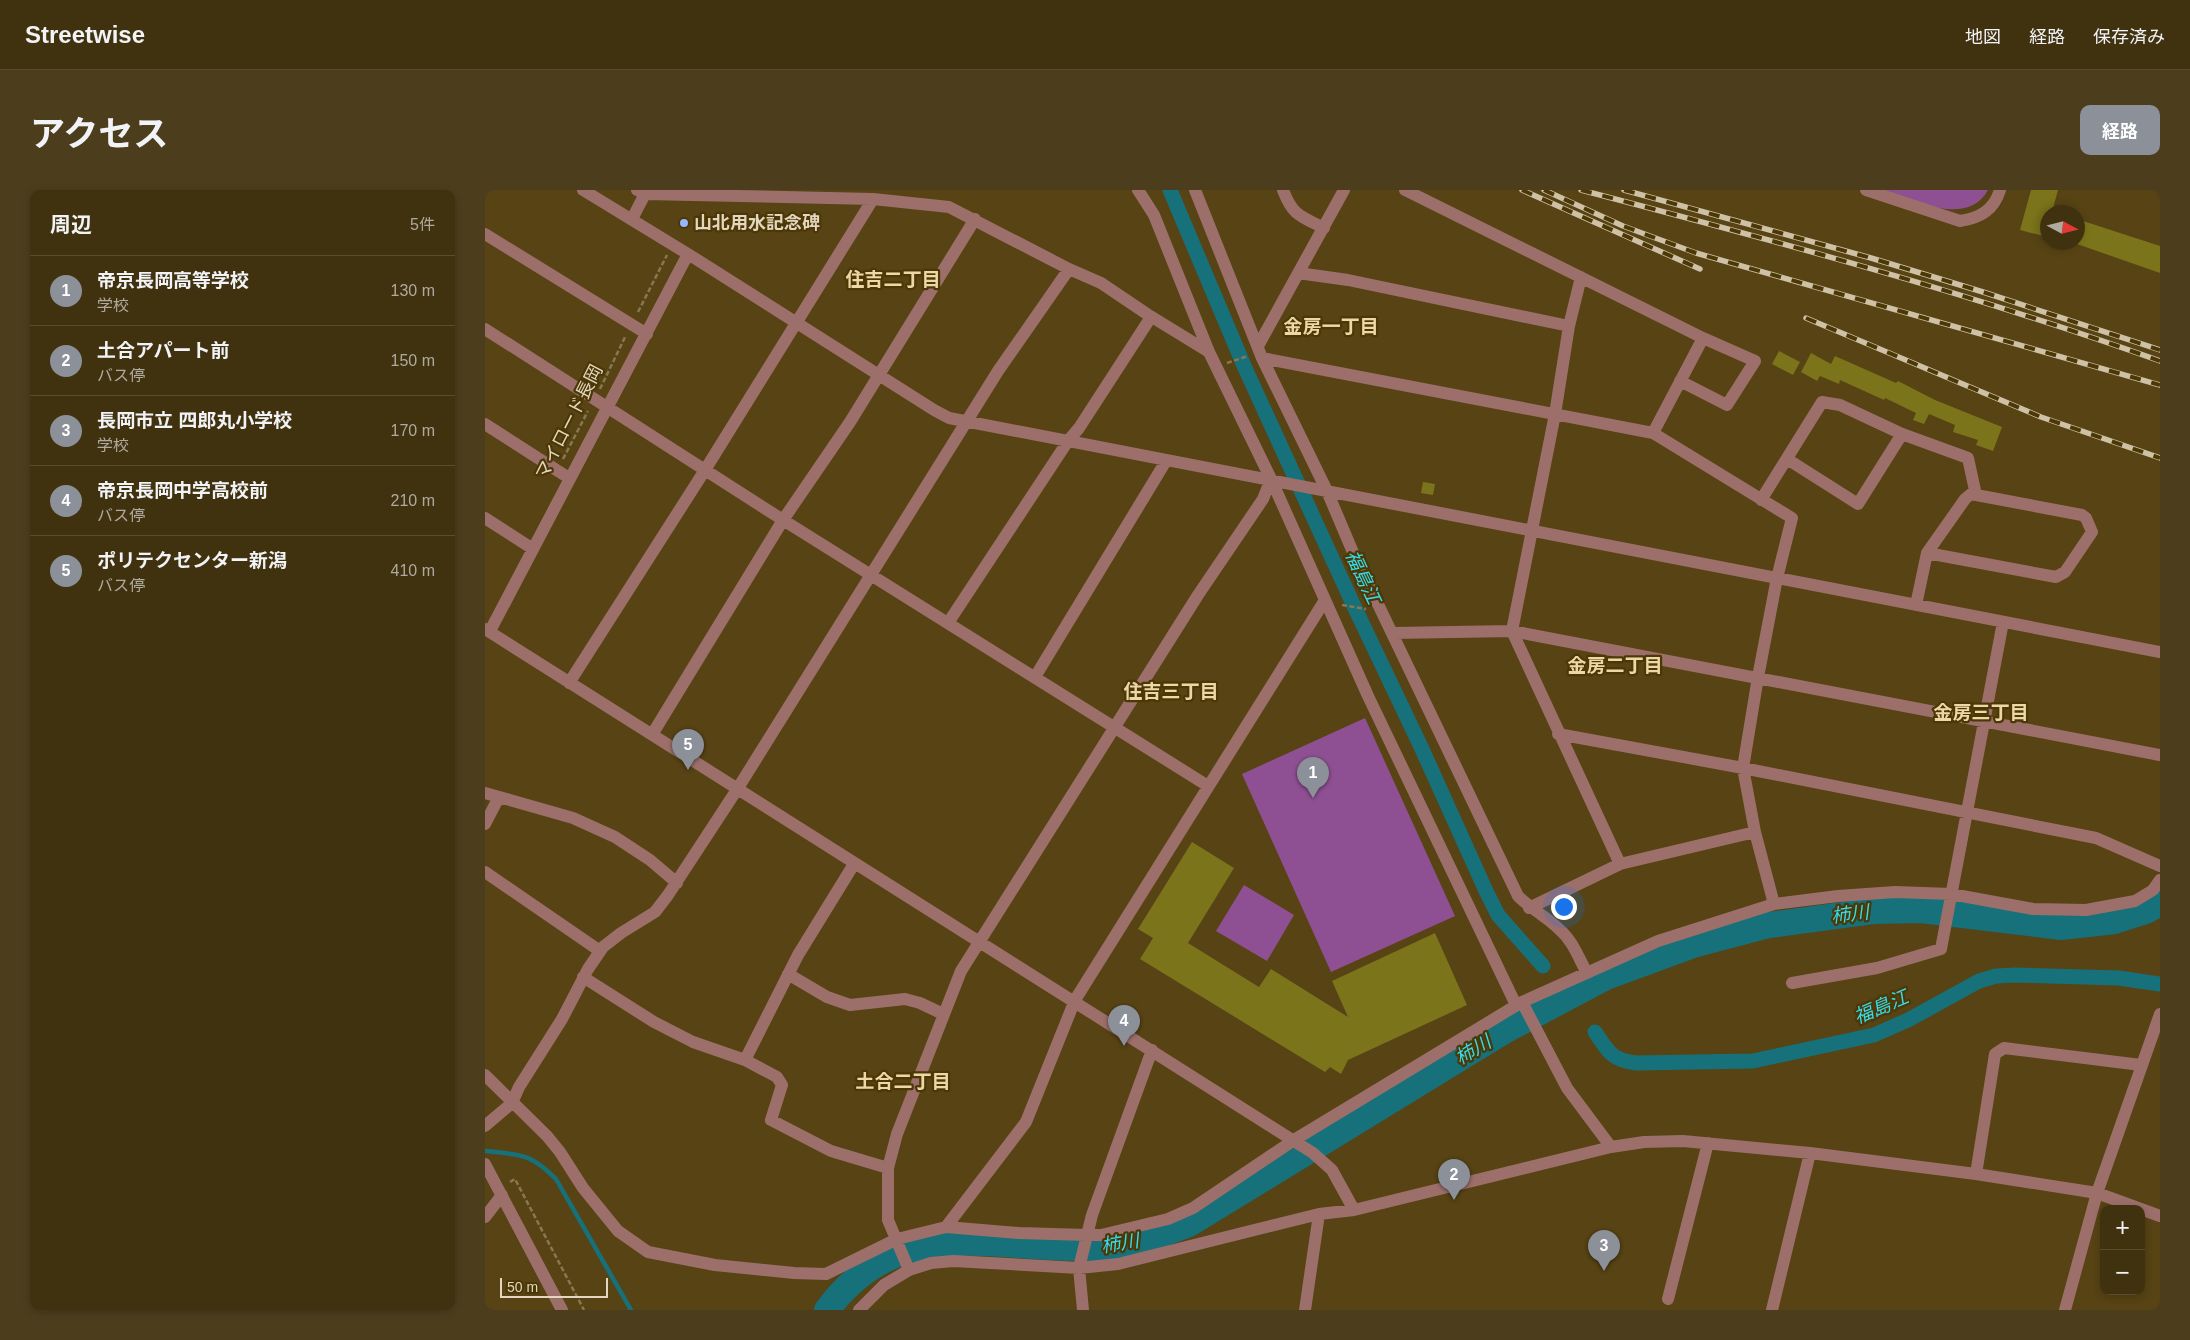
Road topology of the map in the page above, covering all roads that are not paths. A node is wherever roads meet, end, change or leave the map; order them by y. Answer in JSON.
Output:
{"nodes":[{"id":1,"x":1138,"y":190,"type":"edge"},
{"id":2,"x":1195,"y":190,"type":"edge"},
{"id":3,"x":1283,"y":190,"type":"edge"},
{"id":4,"x":1344,"y":190,"type":"edge"},
{"id":5,"x":1405,"y":190,"type":"edge"},
{"id":6,"x":1866,"y":190,"type":"edge"},
{"id":7,"x":2000,"y":190,"type":"edge"},
{"id":8,"x":591,"y":192,"type":"edge"},
{"id":9,"x":641,"y":192,"type":"edge"},
{"id":10,"x":695,"y":193,"type":"edge"},
{"id":11,"x":729,"y":194,"type":"edge"},
{"id":12,"x":873,"y":199,"type":"junction"},
{"id":13,"x":632,"y":219,"type":"junction"},
{"id":14,"x":975,"y":219,"type":"junction"},
{"id":15,"x":1324,"y":228,"type":"junction"},
{"id":16,"x":485,"y":234,"type":"edge"},
{"id":17,"x":683,"y":251,"type":"junction"},
{"id":18,"x":1069,"y":270,"type":"junction"},
{"id":19,"x":1298,"y":273,"type":"junction"},
{"id":20,"x":1581,"y":277,"type":"junction"},
{"id":21,"x":1151,"y":317,"type":"junction"},
{"id":22,"x":797,"y":323,"type":"junction"},
{"id":23,"x":1569,"y":326,"type":"junction"},
{"id":24,"x":485,"y":329,"type":"edge"},
{"id":25,"x":647,"y":334,"type":"junction"},
{"id":26,"x":1703,"y":338,"type":"junction"},
{"id":27,"x":1209,"y":352,"type":"junction"},
{"id":28,"x":1258,"y":353,"type":"junction"},
{"id":29,"x":879,"y":376,"type":"junction"},
{"id":30,"x":1680,"y":381,"type":"junction"},
{"id":31,"x":610,"y":407,"type":"junction"},
{"id":32,"x":1555,"y":414,"type":"junction"},
{"id":33,"x":967,"y":423,"type":"junction"},
{"id":34,"x":485,"y":424,"type":"edge"},
{"id":35,"x":1653,"y":433,"type":"junction"},
{"id":36,"x":1902,"y":434,"type":"junction"},
{"id":37,"x":1068,"y":442,"type":"junction"},
{"id":38,"x":1787,"y":459,"type":"junction"},
{"id":39,"x":1167,"y":461,"type":"junction"},
{"id":40,"x":705,"y":470,"type":"junction"},
{"id":41,"x":569,"y":478,"type":"junction"},
{"id":42,"x":1276,"y":480,"type":"junction"},
{"id":43,"x":1321,"y":489,"type":"junction"},
{"id":44,"x":1976,"y":495,"type":"junction"},
{"id":45,"x":1761,"y":500,"type":"junction"},
{"id":46,"x":485,"y":518,"type":"edge"},
{"id":47,"x":783,"y":520,"type":"junction"},
{"id":48,"x":1531,"y":529,"type":"junction"},
{"id":49,"x":533,"y":549,"type":"junction"},
{"id":50,"x":1927,"y":553,"type":"junction"},
{"id":51,"x":871,"y":575,"type":"junction"},
{"id":52,"x":1777,"y":578,"type":"junction"},
{"id":53,"x":1325,"y":600,"type":"junction"},
{"id":54,"x":1916,"y":605,"type":"junction"},
{"id":55,"x":2003,"y":622,"type":"junction"},
{"id":56,"x":948,"y":624,"type":"junction"},
{"id":57,"x":488,"y":630,"type":"edge"},
{"id":58,"x":1512,"y":631,"type":"junction"},
{"id":59,"x":1393,"y":633,"type":"junction"},
{"id":60,"x":2160,"y":652,"type":"edge"},
{"id":61,"x":1758,"y":677,"type":"junction"},
{"id":62,"x":1035,"y":678,"type":"junction"},
{"id":63,"x":569,"y":683,"type":"junction"},
{"id":64,"x":1984,"y":722,"type":"junction"},
{"id":65,"x":1114,"y":728,"type":"junction"},
{"id":66,"x":653,"y":733,"type":"junction"},
{"id":67,"x":1558,"y":734,"type":"junction"},
{"id":68,"x":2160,"y":755,"type":"edge"},
{"id":69,"x":1743,"y":768,"type":"junction"},
{"id":70,"x":1208,"y":786,"type":"junction"},
{"id":71,"x":738,"y":788,"type":"junction"},
{"id":72,"x":485,"y":793,"type":"edge"},
{"id":73,"x":499,"y":797,"type":"junction"},
{"id":74,"x":1967,"y":812,"type":"junction"},
{"id":75,"x":485,"y":824,"type":"edge"},
{"id":76,"x":1755,"y":832,"type":"junction"},
{"id":77,"x":854,"y":864,"type":"junction"},
{"id":78,"x":1620,"y":864,"type":"junction"},
{"id":79,"x":2160,"y":866,"type":"edge"},
{"id":80,"x":485,"y":872,"type":"edge"},
{"id":81,"x":2160,"y":880,"type":"edge"},
{"id":82,"x":677,"y":883,"type":"junction"},
{"id":83,"x":1950,"y":896,"type":"junction"},
{"id":84,"x":1774,"y":904,"type":"junction"},
{"id":85,"x":1529,"y":908,"type":"junction"},
{"id":86,"x":979,"y":942,"type":"junction"},
{"id":87,"x":600,"y":951,"type":"junction"},
{"id":88,"x":1587,"y":973,"type":"junction"},
{"id":89,"x":788,"y":974,"type":"junction"},
{"id":90,"x":583,"y":977,"type":"junction"},
{"id":91,"x":1792,"y":983,"type":"dead end"},
{"id":92,"x":1075,"y":1000,"type":"junction"},
{"id":93,"x":1521,"y":1004,"type":"junction"},
{"id":94,"x":943,"y":1014,"type":"junction"},
{"id":95,"x":2160,"y":1014,"type":"edge"},
{"id":96,"x":1152,"y":1050,"type":"junction"},
{"id":97,"x":745,"y":1060,"type":"junction"},
{"id":98,"x":2141,"y":1065,"type":"junction"},
{"id":99,"x":485,"y":1075,"type":"edge"},
{"id":100,"x":512,"y":1103,"type":"junction"},
{"id":101,"x":485,"y":1126,"type":"edge"},
{"id":102,"x":1299,"y":1143,"type":"junction"},
{"id":103,"x":1708,"y":1143,"type":"junction"},
{"id":104,"x":1611,"y":1147,"type":"junction"},
{"id":105,"x":1810,"y":1153,"type":"junction"},
{"id":106,"x":485,"y":1164,"type":"edge"},
{"id":107,"x":888,"y":1168,"type":"junction"},
{"id":108,"x":1976,"y":1174,"type":"junction"},
{"id":109,"x":500,"y":1191,"type":"junction"},
{"id":110,"x":2097,"y":1193,"type":"junction"},
{"id":111,"x":1354,"y":1210,"type":"junction"},
{"id":112,"x":1319,"y":1214,"type":"junction"},
{"id":113,"x":2160,"y":1216,"type":"edge"},
{"id":114,"x":485,"y":1217,"type":"edge"},
{"id":115,"x":946,"y":1227,"type":"junction"},
{"id":116,"x":1087,"y":1235,"type":"junction"},
{"id":117,"x":898,"y":1241,"type":"junction"},
{"id":118,"x":908,"y":1266,"type":"junction"},
{"id":119,"x":1079,"y":1268,"type":"junction"},
{"id":120,"x":1668,"y":1300,"type":"dead end"},
{"id":121,"x":556,"y":1307,"type":"edge"},
{"id":122,"x":859,"y":1310,"type":"edge"},
{"id":123,"x":1083,"y":1310,"type":"edge"},
{"id":124,"x":1305,"y":1310,"type":"edge"},
{"id":125,"x":1772,"y":1310,"type":"edge"},
{"id":126,"x":2065,"y":1310,"type":"edge"}],
"edges":[{"from":1,"to":27,"type":"street"},
{"from":2,"to":28,"type":"street"},
{"from":3,"to":15,"type":"street"},
{"from":4,"to":15,"type":"street"},
{"from":5,"to":20,"type":"street"},
{"from":6,"to":7,"type":"street"},
{"from":8,"to":13,"type":"street"},
{"from":9,"to":10,"type":"street"},
{"from":9,"to":13,"type":"street"},
{"from":10,"to":11,"type":"street"},
{"from":11,"to":12,"type":"street"},
{"from":12,"to":14,"type":"street"},
{"from":12,"to":22,"type":"street"},
{"from":13,"to":17,"type":"street"},
{"from":14,"to":18,"type":"street"},
{"from":14,"to":29,"type":"street"},
{"from":15,"to":19,"type":"street"},
{"from":16,"to":25,"type":"street"},
{"from":17,"to":22,"type":"street"},
{"from":17,"to":25,"type":"street"},
{"from":18,"to":21,"type":"street"},
{"from":18,"to":33,"type":"street"},
{"from":19,"to":23,"type":"street"},
{"from":19,"to":28,"type":"street"},
{"from":20,"to":23,"type":"street"},
{"from":20,"to":26,"type":"street"},
{"from":21,"to":27,"type":"street"},
{"from":21,"to":37,"type":"street"},
{"from":22,"to":29,"type":"street"},
{"from":22,"to":40,"type":"street"},
{"from":23,"to":32,"type":"street"},
{"from":24,"to":31,"type":"street"},
{"from":25,"to":31,"type":"street"},
{"from":26,"to":30,"type":"street"},
{"from":26,"to":30,"type":"street"},
{"from":27,"to":42,"type":"street"},
{"from":28,"to":32,"type":"street"},
{"from":28,"to":43,"type":"street"},
{"from":29,"to":33,"type":"street"},
{"from":29,"to":47,"type":"street"},
{"from":30,"to":35,"type":"street"},
{"from":31,"to":40,"type":"street"},
{"from":31,"to":41,"type":"street"},
{"from":32,"to":35,"type":"street"},
{"from":32,"to":48,"type":"street"},
{"from":33,"to":37,"type":"street"},
{"from":33,"to":51,"type":"street"},
{"from":34,"to":41,"type":"street"},
{"from":35,"to":45,"type":"street"},
{"from":36,"to":38,"type":"street"},
{"from":36,"to":38,"type":"street"},
{"from":36,"to":44,"type":"street"},
{"from":37,"to":39,"type":"street"},
{"from":37,"to":56,"type":"street"},
{"from":38,"to":45,"type":"street"},
{"from":39,"to":42,"type":"street"},
{"from":39,"to":62,"type":"street"},
{"from":40,"to":47,"type":"street"},
{"from":40,"to":63,"type":"street"},
{"from":41,"to":49,"type":"street"},
{"from":42,"to":43,"type":"street"},
{"from":42,"to":53,"type":"street"},
{"from":42,"to":65,"type":"street"},
{"from":43,"to":48,"type":"street"},
{"from":43,"to":59,"type":"street"},
{"from":44,"to":50,"type":"street"},
{"from":44,"to":50,"type":"street"},
{"from":45,"to":52,"type":"street"},
{"from":46,"to":49,"type":"street"},
{"from":47,"to":51,"type":"street"},
{"from":47,"to":66,"type":"street"},
{"from":48,"to":52,"type":"street"},
{"from":48,"to":58,"type":"street"},
{"from":49,"to":57,"type":"street"},
{"from":50,"to":54,"type":"street"},
{"from":51,"to":56,"type":"street"},
{"from":51,"to":71,"type":"street"},
{"from":52,"to":54,"type":"street"},
{"from":52,"to":61,"type":"street"},
{"from":53,"to":70,"type":"street"},
{"from":53,"to":93,"type":"street"},
{"from":54,"to":55,"type":"street"},
{"from":55,"to":60,"type":"street"},
{"from":55,"to":64,"type":"street"},
{"from":56,"to":62,"type":"street"},
{"from":57,"to":63,"type":"street"},
{"from":58,"to":59,"type":"street"},
{"from":58,"to":61,"type":"street"},
{"from":58,"to":67,"type":"street"},
{"from":59,"to":85,"type":"street"},
{"from":61,"to":64,"type":"street"},
{"from":61,"to":69,"type":"street"},
{"from":62,"to":65,"type":"street"},
{"from":63,"to":66,"type":"street"},
{"from":64,"to":68,"type":"street"},
{"from":64,"to":74,"type":"street"},
{"from":65,"to":70,"type":"street"},
{"from":65,"to":86,"type":"street"},
{"from":66,"to":71,"type":"street"},
{"from":67,"to":69,"type":"street"},
{"from":67,"to":78,"type":"street"},
{"from":69,"to":74,"type":"street"},
{"from":69,"to":76,"type":"street"},
{"from":70,"to":92,"type":"street"},
{"from":71,"to":77,"type":"street"},
{"from":71,"to":82,"type":"street"},
{"from":72,"to":73,"type":"street"},
{"from":73,"to":75,"type":"street"},
{"from":73,"to":82,"type":"street"},
{"from":74,"to":79,"type":"street"},
{"from":74,"to":83,"type":"street"},
{"from":76,"to":78,"type":"street"},
{"from":76,"to":84,"type":"street"},
{"from":77,"to":86,"type":"street"},
{"from":77,"to":89,"type":"street"},
{"from":78,"to":85,"type":"street"},
{"from":80,"to":87,"type":"street"},
{"from":81,"to":83,"type":"street"},
{"from":82,"to":87,"type":"street"},
{"from":83,"to":84,"type":"street"},
{"from":83,"to":91,"type":"street"},
{"from":84,"to":88,"type":"street"},
{"from":85,"to":88,"type":"street"},
{"from":86,"to":92,"type":"street"},
{"from":86,"to":94,"type":"street"},
{"from":87,"to":90,"type":"street"},
{"from":88,"to":93,"type":"street"},
{"from":89,"to":94,"type":"street"},
{"from":89,"to":97,"type":"street"},
{"from":90,"to":97,"type":"street"},
{"from":90,"to":100,"type":"street"},
{"from":92,"to":96,"type":"street"},
{"from":92,"to":115,"type":"street"},
{"from":93,"to":102,"type":"street"},
{"from":93,"to":104,"type":"street"},
{"from":94,"to":107,"type":"street"},
{"from":95,"to":98,"type":"street"},
{"from":96,"to":102,"type":"street"},
{"from":96,"to":116,"type":"street"},
{"from":97,"to":107,"type":"street"},
{"from":98,"to":108,"type":"street"},
{"from":98,"to":110,"type":"street"},
{"from":99,"to":100,"type":"street"},
{"from":100,"to":101,"type":"street"},
{"from":100,"to":117,"type":"street"},
{"from":102,"to":111,"type":"street"},
{"from":102,"to":116,"type":"street"},
{"from":103,"to":104,"type":"street"},
{"from":103,"to":105,"type":"street"},
{"from":103,"to":120,"type":"street"},
{"from":104,"to":111,"type":"street"},
{"from":105,"to":108,"type":"street"},
{"from":105,"to":125,"type":"street"},
{"from":106,"to":109,"type":"street"},
{"from":107,"to":117,"type":"street"},
{"from":108,"to":110,"type":"street"},
{"from":109,"to":114,"type":"street"},
{"from":109,"to":121,"type":"street"},
{"from":110,"to":113,"type":"street"},
{"from":110,"to":126,"type":"street"},
{"from":111,"to":112,"type":"street"},
{"from":112,"to":119,"type":"street"},
{"from":112,"to":124,"type":"street"},
{"from":115,"to":116,"type":"street"},
{"from":115,"to":117,"type":"street"},
{"from":116,"to":119,"type":"street"},
{"from":117,"to":118,"type":"street"},
{"from":118,"to":119,"type":"street"},
{"from":118,"to":122,"type":"street"},
{"from":119,"to":123,"type":"street"}]}
